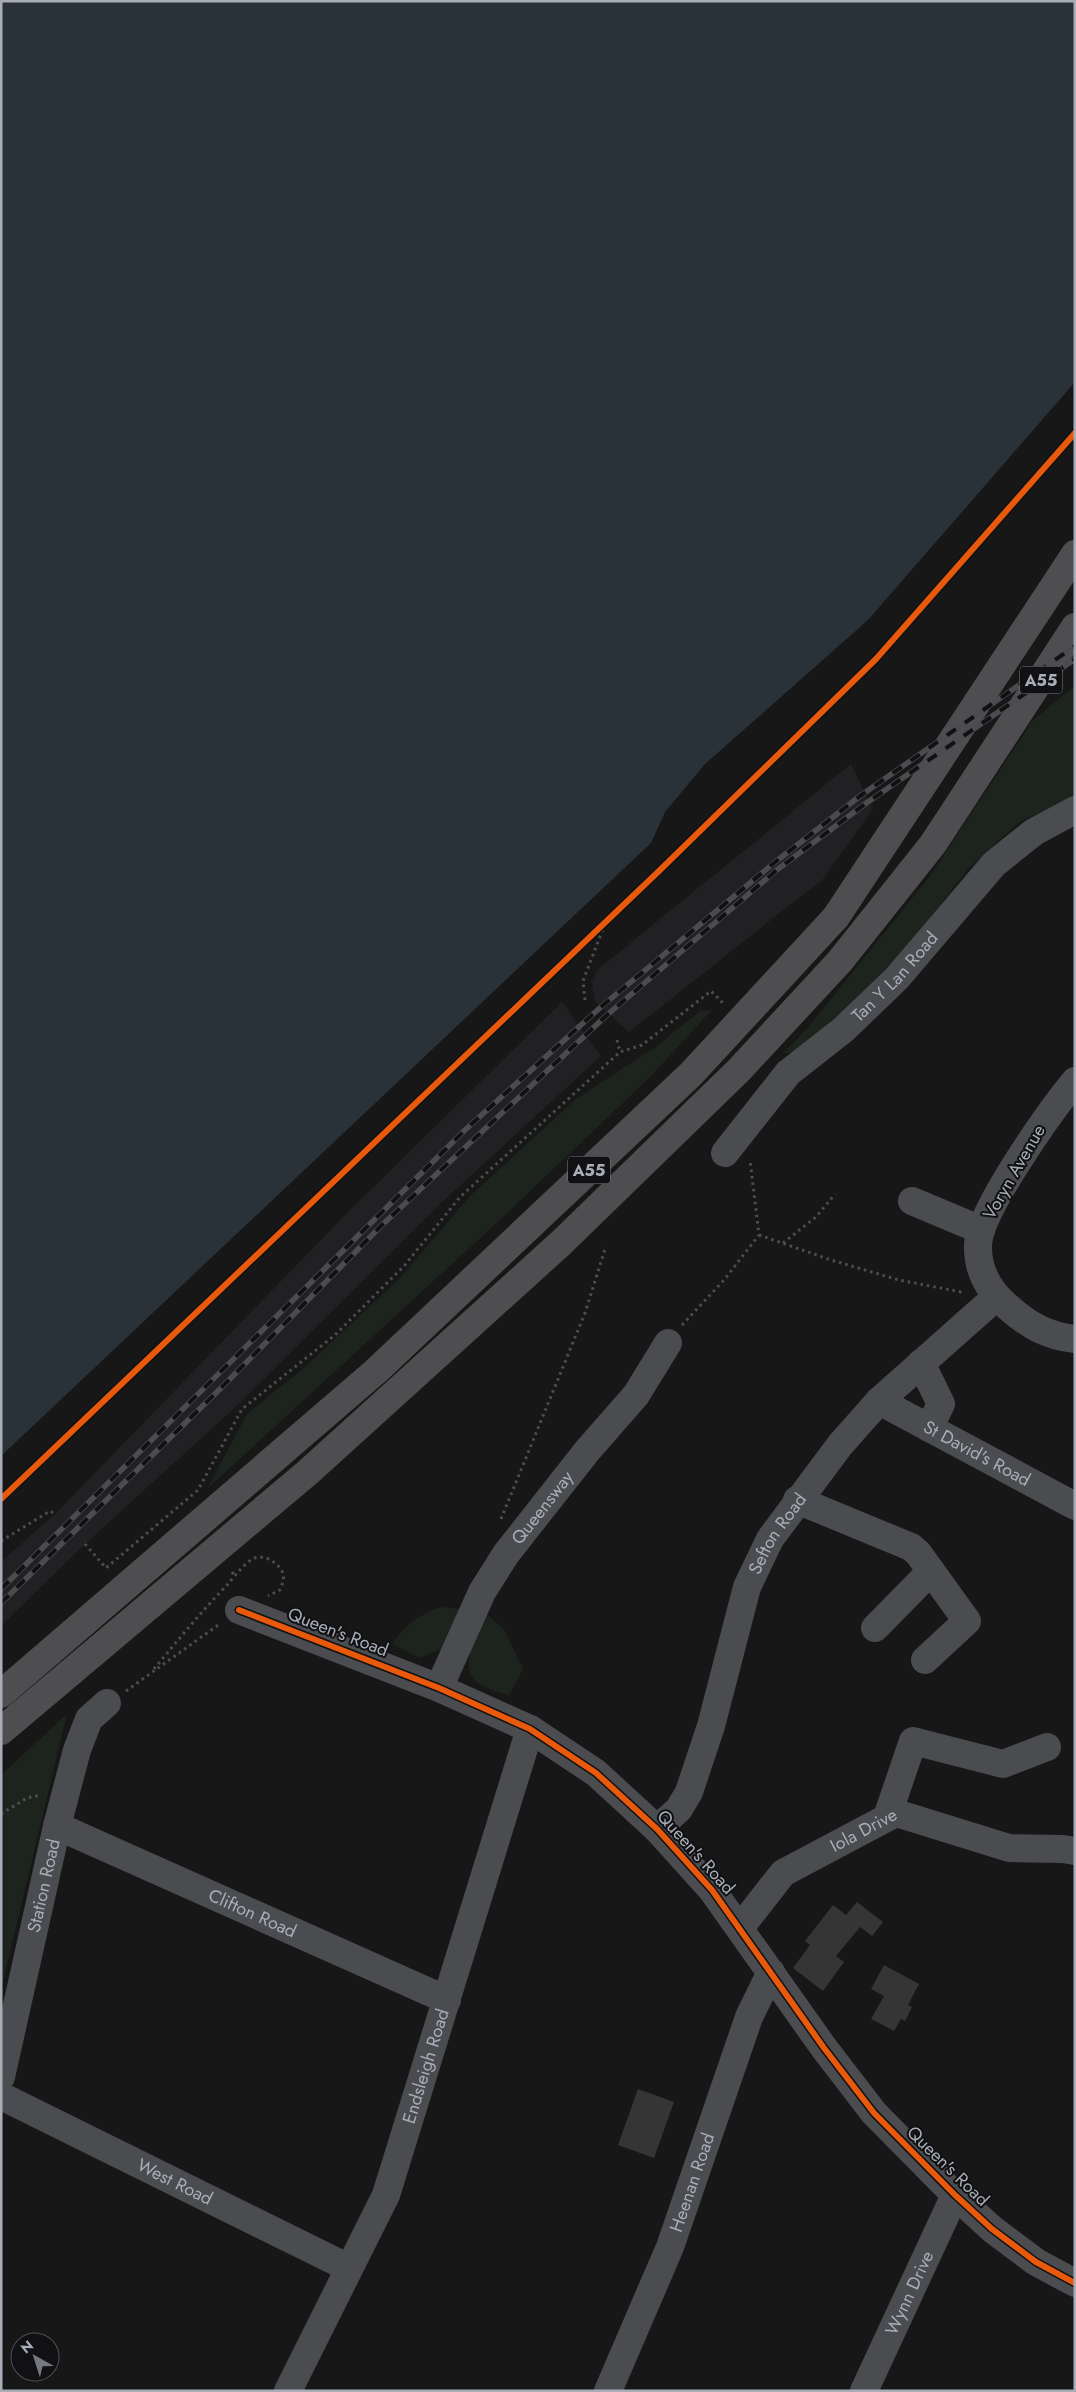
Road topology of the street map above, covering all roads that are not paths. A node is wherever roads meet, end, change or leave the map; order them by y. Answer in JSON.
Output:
{"nodes":[{"id":1,"x":1075,"y":554,"type":"edge"},
{"id":2,"x":1075,"y":627,"type":"edge"},
{"id":3,"x":1075,"y":810,"type":"edge"},
{"id":4,"x":1075,"y":1081,"type":"edge"},
{"id":5,"x":725,"y":1153,"type":"dead end"},
{"id":6,"x":912,"y":1201,"type":"dead end"},
{"id":7,"x":981,"y":1230,"type":"junction"},
{"id":8,"x":990,"y":1289,"type":"junction"},
{"id":9,"x":1075,"y":1339,"type":"edge"},
{"id":10,"x":668,"y":1343,"type":"road end"},
{"id":11,"x":921,"y":1363,"type":"junction"},
{"id":12,"x":879,"y":1401,"type":"junction"},
{"id":13,"x":929,"y":1428,"type":"junction"},
{"id":14,"x":797,"y":1500,"type":"junction"},
{"id":15,"x":1075,"y":1506,"type":"edge"},
{"id":16,"x":931,"y":1571,"type":"junction"},
{"id":17,"x":254,"y":1608,"type":"road end"},
{"id":18,"x":875,"y":1628,"type":"dead end"},
{"id":19,"x":925,"y":1660,"type":"dead end"},
{"id":20,"x":439,"y":1688,"type":"junction"},
{"id":21,"x":1,"y":1694,"type":"edge"},
{"id":22,"x":107,"y":1703,"type":"road end"},
{"id":23,"x":530,"y":1729,"type":"junction"},
{"id":24,"x":1,"y":1731,"type":"edge"},
{"id":25,"x":1047,"y":1747,"type":"dead end"},
{"id":26,"x":887,"y":1817,"type":"junction"},
{"id":27,"x":57,"y":1826,"type":"junction"},
{"id":28,"x":657,"y":1829,"type":"junction"},
{"id":29,"x":1075,"y":1851,"type":"edge"},
{"id":30,"x":740,"y":1928,"type":"junction"},
{"id":31,"x":771,"y":1972,"type":"junction"},
{"id":32,"x":447,"y":2000,"type":"junction"},
{"id":33,"x":1,"y":2077,"type":"edge"},
{"id":34,"x":1,"y":2096,"type":"edge"},
{"id":35,"x":955,"y":2196,"type":"junction"},
{"id":36,"x":349,"y":2268,"type":"junction"},
{"id":37,"x":1075,"y":2283,"type":"edge"},
{"id":38,"x":288,"y":2391,"type":"edge"},
{"id":39,"x":608,"y":2391,"type":"edge"},
{"id":40,"x":864,"y":2391,"type":"edge"}],
"edges":[{"from":1,"to":21,"type":"highway","number":"A55"},
{"from":2,"to":24,"type":"highway","number":"A55"},
{"from":3,"to":5,"type":"street","name":"Tan Y Lan Road"},
{"from":4,"to":7,"type":"street","name":"Voryn Avenue"},
{"from":6,"to":7,"type":"street"},
{"from":7,"to":8,"type":"street","name":"Voryn Avenue"},
{"from":8,"to":9,"type":"street"},
{"from":8,"to":11,"type":"street","name":"Sefton Road"},
{"from":10,"to":20,"type":"street","name":"Queensway"},
{"from":11,"to":12,"type":"street","name":"Sefton Road"},
{"from":11,"to":13,"type":"street"},
{"from":12,"to":13,"type":"street","name":"St David's Road"},
{"from":12,"to":14,"type":"street","name":"Sefton Road"},
{"from":13,"to":15,"type":"street","name":"St David's Road"},
{"from":14,"to":16,"type":"street"},
{"from":14,"to":28,"type":"street","name":"Sefton Road"},
{"from":16,"to":18,"type":"street"},
{"from":16,"to":19,"type":"street"},
{"from":17,"to":20,"type":"street","name":"Queen's Road"},
{"from":20,"to":23,"type":"street","name":"Queen's Road"},
{"from":22,"to":27,"type":"street","name":"Station Road"},
{"from":23,"to":28,"type":"street","name":"Queen's Road"},
{"from":23,"to":32,"type":"street","name":"Endsleigh Road"},
{"from":25,"to":26,"type":"street"},
{"from":26,"to":29,"type":"street","name":"Iola Drive"},
{"from":26,"to":30,"type":"street","name":"Iola Drive"},
{"from":27,"to":32,"type":"street","name":"Clifton Road"},
{"from":27,"to":33,"type":"street","name":"Station Road"},
{"from":28,"to":30,"type":"street","name":"Queen's Road"},
{"from":30,"to":31,"type":"street","name":"Queen's Road"},
{"from":31,"to":35,"type":"street","name":"Queen's Road"},
{"from":31,"to":39,"type":"street","name":"Heenan Road"},
{"from":32,"to":36,"type":"street","name":"Endsleigh Road"},
{"from":34,"to":36,"type":"street","name":"West Road"},
{"from":35,"to":37,"type":"street","name":"Queen's Road"},
{"from":35,"to":40,"type":"street","name":"Wynn Drive"},
{"from":36,"to":38,"type":"street","name":"Endsleigh Road"}]}
